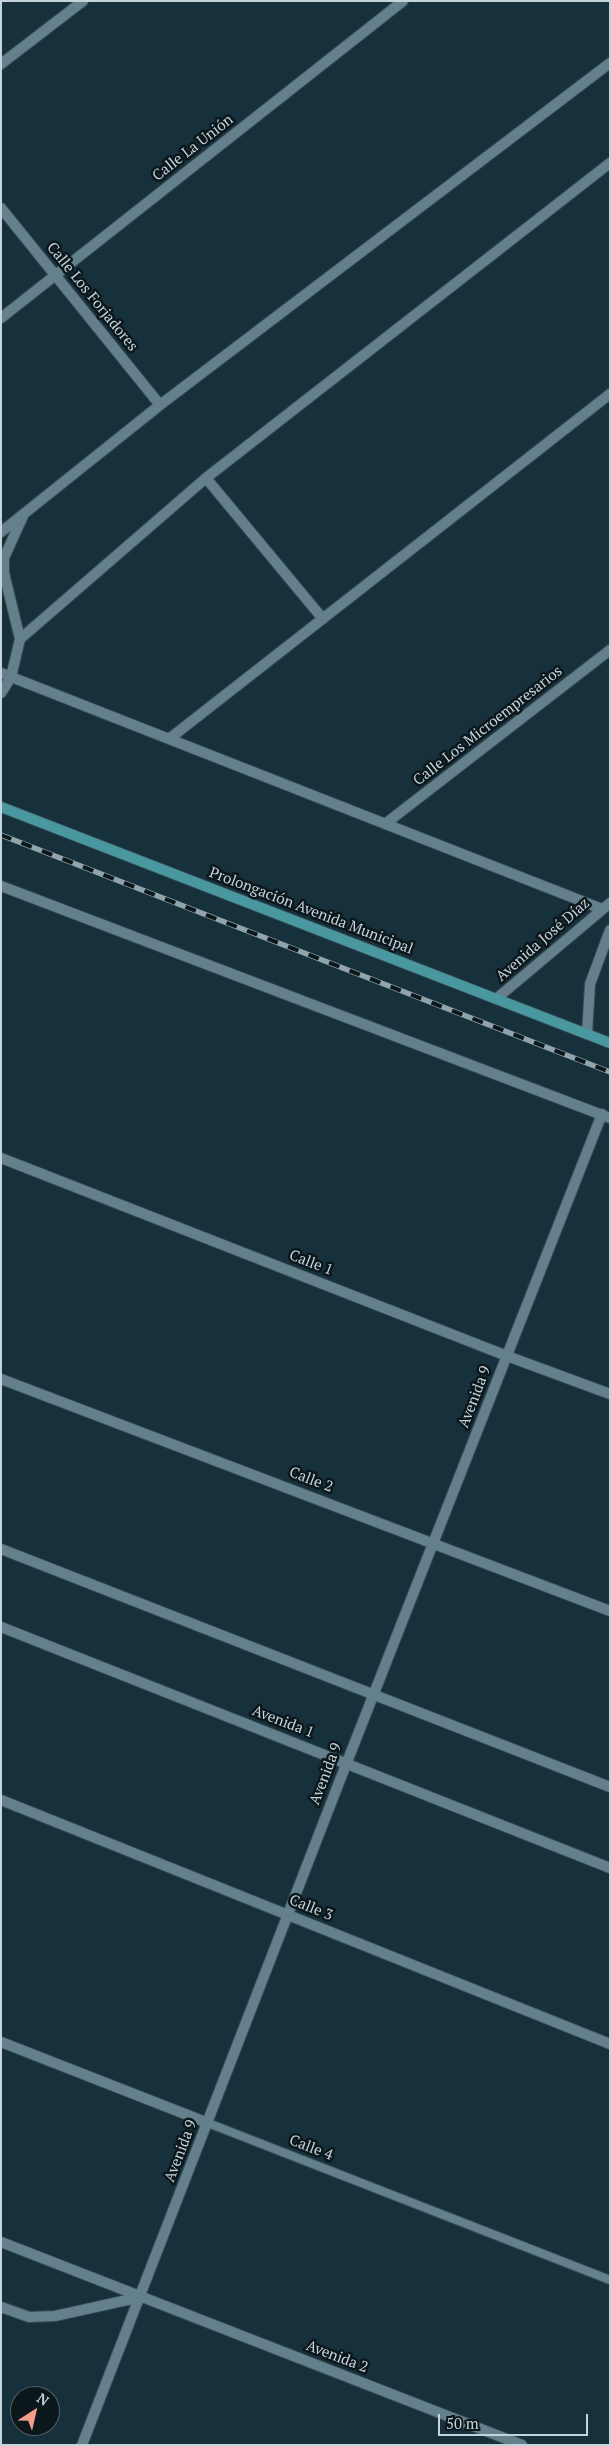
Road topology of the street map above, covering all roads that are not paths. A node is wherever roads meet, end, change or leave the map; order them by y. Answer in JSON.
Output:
{"nodes":[{"id":1,"x":82,"y":1,"type":"edge"},
{"id":2,"x":403,"y":1,"type":"edge"},
{"id":3,"x":1,"y":64,"type":"edge"},
{"id":4,"x":610,"y":64,"type":"edge"},
{"id":5,"x":610,"y":163,"type":"edge"},
{"id":6,"x":1,"y":208,"type":"edge"},
{"id":7,"x":56,"y":275,"type":"junction"},
{"id":8,"x":1,"y":318,"type":"edge"},
{"id":9,"x":610,"y":394,"type":"edge"},
{"id":10,"x":160,"y":405,"type":"junction"},
{"id":11,"x":206,"y":478,"type":"junction"},
{"id":12,"x":24,"y":513,"type":"junction"},
{"id":13,"x":1,"y":532,"type":"edge"},
{"id":14,"x":323,"y":619,"type":"junction"},
{"id":15,"x":20,"y":638,"type":"junction"},
{"id":16,"x":610,"y":650,"type":"edge"},
{"id":17,"x":6,"y":675,"type":"edge"},
{"id":18,"x":1,"y":693,"type":"edge"},
{"id":19,"x":169,"y":739,"type":"junction"},
{"id":20,"x":1,"y":807,"type":"edge"},
{"id":21,"x":385,"y":824,"type":"junction"},
{"id":22,"x":1,"y":886,"type":"edge"},
{"id":23,"x":606,"y":906,"type":"edge"},
{"id":24,"x":610,"y":930,"type":"edge"},
{"id":25,"x":496,"y":1000,"type":"junction"},
{"id":26,"x":587,"y":1034,"type":"junction"},
{"id":27,"x":610,"y":1043,"type":"edge"},
{"id":28,"x":606,"y":1116,"type":"edge"},
{"id":29,"x":1,"y":1158,"type":"edge"},
{"id":30,"x":507,"y":1356,"type":"junction"},
{"id":31,"x":1,"y":1379,"type":"edge"},
{"id":32,"x":610,"y":1394,"type":"edge"},
{"id":33,"x":434,"y":1542,"type":"junction"},
{"id":34,"x":1,"y":1549,"type":"edge"},
{"id":35,"x":610,"y":1610,"type":"edge"},
{"id":36,"x":1,"y":1627,"type":"edge"},
{"id":37,"x":374,"y":1694,"type":"junction"},
{"id":38,"x":347,"y":1762,"type":"junction"},
{"id":39,"x":610,"y":1786,"type":"edge"},
{"id":40,"x":1,"y":1800,"type":"edge"},
{"id":41,"x":610,"y":1868,"type":"edge"},
{"id":42,"x":288,"y":1914,"type":"junction"},
{"id":43,"x":1,"y":2042,"type":"edge"},
{"id":44,"x":610,"y":2044,"type":"edge"},
{"id":45,"x":208,"y":2124,"type":"junction"},
{"id":46,"x":1,"y":2242,"type":"edge"},
{"id":47,"x":610,"y":2280,"type":"edge"},
{"id":48,"x":141,"y":2297,"type":"junction"},
{"id":49,"x":1,"y":2306,"type":"edge"},
{"id":50,"x":82,"y":2445,"type":"edge"},
{"id":51,"x":522,"y":2445,"type":"edge"}],
"edges":[{"from":1,"to":3,"type":"street"},
{"from":2,"to":7,"type":"street","name":"Calle La Unión"},
{"from":4,"to":10,"type":"street"},
{"from":5,"to":11,"type":"street"},
{"from":6,"to":7,"type":"street","name":"Calle Los Forjadores"},
{"from":7,"to":8,"type":"street","name":"Calle La Unión"},
{"from":7,"to":10,"type":"street","name":"Calle Los Forjadores"},
{"from":9,"to":14,"type":"street"},
{"from":10,"to":12,"type":"street"},
{"from":11,"to":14,"type":"street"},
{"from":11,"to":15,"type":"street"},
{"from":12,"to":13,"type":"street"},
{"from":12,"to":15,"type":"street"},
{"from":14,"to":19,"type":"street"},
{"from":15,"to":17,"type":"street"},
{"from":16,"to":21,"type":"street","name":"Calle Los Microempresarios"},
{"from":17,"to":18,"type":"street"},
{"from":17,"to":19,"type":"street"},
{"from":19,"to":21,"type":"street"},
{"from":20,"to":25,"type":"main road","name":"Prolongación Avenida Municipal"},
{"from":21,"to":23,"type":"street"},
{"from":22,"to":28,"type":"street"},
{"from":23,"to":25,"type":"street","name":"Avenida José Díaz"},
{"from":24,"to":26,"type":"street"},
{"from":25,"to":26,"type":"main road","name":"Prolongación Avenida Municipal"},
{"from":26,"to":27,"type":"main road","name":"Prolongación Avenida Municipal"},
{"from":28,"to":30,"type":"street","name":"Avenida 9"},
{"from":29,"to":30,"type":"street","name":"Calle 1"},
{"from":30,"to":32,"type":"street","name":"Calle 1"},
{"from":30,"to":33,"type":"street","name":"Avenida 9"},
{"from":31,"to":33,"type":"street","name":"Calle 2"},
{"from":33,"to":35,"type":"street","name":"Calle 2"},
{"from":33,"to":37,"type":"street","name":"Avenida 9"},
{"from":34,"to":37,"type":"street"},
{"from":36,"to":38,"type":"street","name":"Avenida 1"},
{"from":37,"to":38,"type":"street","name":"Avenida 9"},
{"from":37,"to":39,"type":"street"},
{"from":38,"to":41,"type":"street","name":"Avenida 1"},
{"from":38,"to":42,"type":"street","name":"Avenida 9"},
{"from":40,"to":42,"type":"street","name":"Calle 3"},
{"from":42,"to":44,"type":"street","name":"Calle 3"},
{"from":42,"to":45,"type":"street","name":"Avenida 9"},
{"from":43,"to":45,"type":"street","name":"Calle 4"},
{"from":45,"to":47,"type":"lane","name":"Calle 4"},
{"from":45,"to":48,"type":"street","name":"Avenida 9"},
{"from":46,"to":48,"type":"street","name":"Avenida 2"},
{"from":48,"to":49,"type":"street"},
{"from":48,"to":50,"type":"street","name":"Avenida 9"},
{"from":48,"to":51,"type":"street","name":"Avenida 2"}]}
